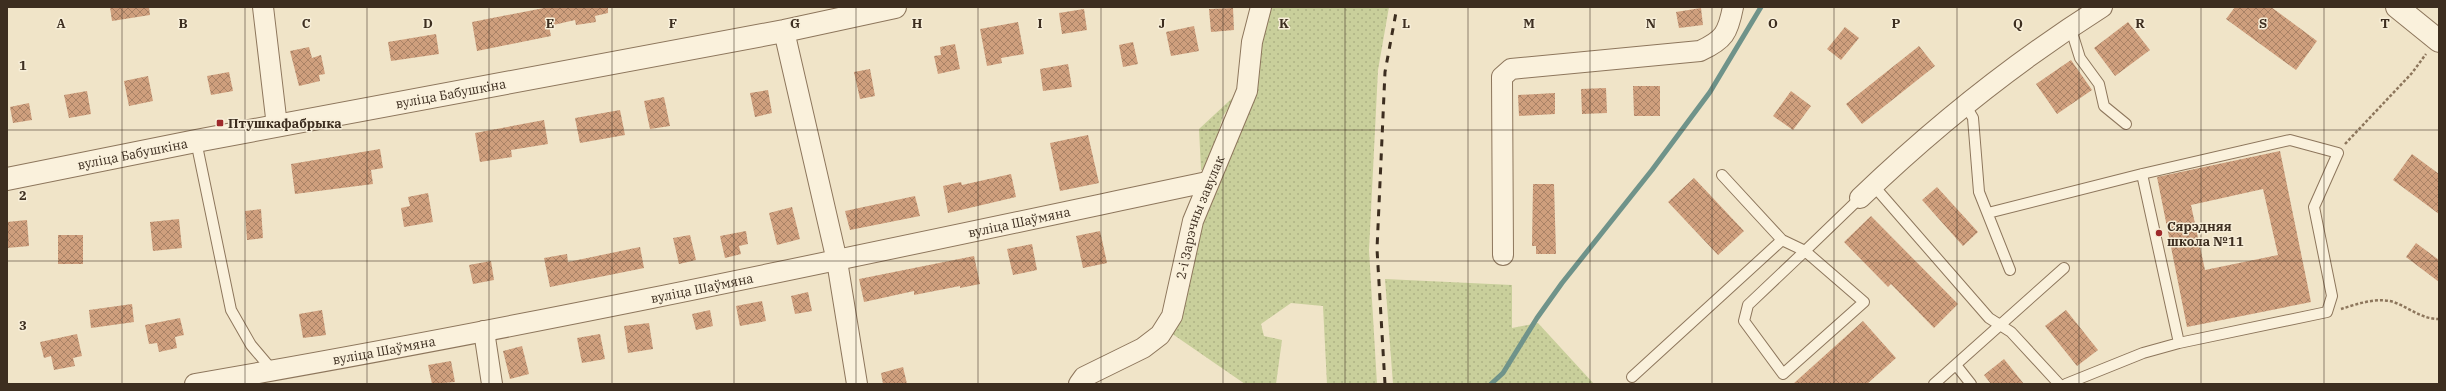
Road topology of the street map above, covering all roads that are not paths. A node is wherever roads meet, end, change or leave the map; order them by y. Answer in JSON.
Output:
{"nodes":[{"id":1,"x":263,"y":7,"type":"edge"},
{"id":2,"x":896,"y":7,"type":"edge"},
{"id":3,"x":1261,"y":7,"type":"edge"},
{"id":4,"x":1733,"y":7,"type":"edge"},
{"id":5,"x":2397,"y":7,"type":"edge"},
{"id":6,"x":2098,"y":8,"type":"edge"},
{"id":7,"x":2070,"y":26,"type":"junction"},
{"id":8,"x":784,"y":31,"type":"junction"},
{"id":9,"x":2439,"y":41,"type":"edge"},
{"id":10,"x":1966,"y":106,"type":"junction"},
{"id":11,"x":2126,"y":124,"type":"dead end"},
{"id":12,"x":277,"y":126,"type":"junction"},
{"id":13,"x":196,"y":141,"type":"junction"},
{"id":14,"x":2142,"y":174,"type":"junction"},
{"id":15,"x":1722,"y":175,"type":"dead end"},
{"id":16,"x":7,"y":179,"type":"edge"},
{"id":17,"x":1207,"y":182,"type":"junction"},
{"id":18,"x":1866,"y":192,"type":"junction"},
{"id":19,"x":1988,"y":213,"type":"junction"},
{"id":20,"x":1782,"y":240,"type":"junction"},
{"id":21,"x":1805,"y":251,"type":"junction"},
{"id":22,"x":1503,"y":255,"type":"dead end"},
{"id":23,"x":837,"y":261,"type":"junction"},
{"id":24,"x":2064,"y":268,"type":"dead end"},
{"id":25,"x":2010,"y":270,"type":"dead end"},
{"id":26,"x":1999,"y":324,"type":"junction"},
{"id":27,"x":484,"y":331,"type":"junction"},
{"id":28,"x":2179,"y":343,"type":"junction"},
{"id":29,"x":1956,"y":365,"type":"junction"},
{"id":30,"x":275,"y":377,"type":"edge"},
{"id":31,"x":1632,"y":377,"type":"dead end"},
{"id":32,"x":195,"y":384,"type":"edge"},
{"id":33,"x":492,"y":384,"type":"edge"},
{"id":34,"x":857,"y":384,"type":"edge"},
{"id":35,"x":1079,"y":384,"type":"edge"},
{"id":36,"x":1934,"y":384,"type":"edge"},
{"id":37,"x":1971,"y":384,"type":"edge"},
{"id":38,"x":2059,"y":384,"type":"edge"},
{"id":39,"x":2066,"y":384,"type":"edge"}],
"edges":[{"from":1,"to":12,"type":"street"},
{"from":2,"to":8,"type":"street","name":"вуліца Бабушкіна"},
{"from":3,"to":17,"type":"street","name":"2-і Зарэчны завулак"},
{"from":4,"to":22,"type":"street"},
{"from":5,"to":9,"type":"street"},
{"from":6,"to":7,"type":"street"},
{"from":7,"to":10,"type":"street"},
{"from":7,"to":11,"type":"lane"},
{"from":8,"to":12,"type":"street","name":"вуліца Бабушкіна"},
{"from":8,"to":23,"type":"street"},
{"from":10,"to":18,"type":"street"},
{"from":10,"to":19,"type":"lane"},
{"from":12,"to":13,"type":"street","name":"вуліца Бабушкіна"},
{"from":13,"to":16,"type":"street","name":"вуліца Бабушкіна"},
{"from":13,"to":30,"type":"lane"},
{"from":14,"to":19,"type":"lane"},
{"from":14,"to":28,"type":"lane"},
{"from":14,"to":28,"type":"lane"},
{"from":15,"to":20,"type":"lane"},
{"from":17,"to":23,"type":"street","name":"вуліца Шаўмяна"},
{"from":17,"to":35,"type":"street","name":"2-і Зарэчны завулак"},
{"from":18,"to":21,"type":"lane"},
{"from":18,"to":26,"type":"lane"},
{"from":19,"to":25,"type":"lane"},
{"from":20,"to":21,"type":"lane"},
{"from":20,"to":31,"type":"lane"},
{"from":21,"to":21,"type":"lane"},
{"from":23,"to":27,"type":"street","name":"вуліца Шаўмяна"},
{"from":23,"to":34,"type":"street"},
{"from":24,"to":26,"type":"lane"},
{"from":26,"to":29,"type":"lane"},
{"from":26,"to":38,"type":"lane"},
{"from":27,"to":30,"type":"street","name":"вуліца Шаўмяна"},
{"from":27,"to":33,"type":"street"},
{"from":28,"to":39,"type":"lane"},
{"from":29,"to":36,"type":"lane"},
{"from":29,"to":37,"type":"lane"},
{"from":30,"to":32,"type":"street","name":"вуліца Шаўмяна"}]}
